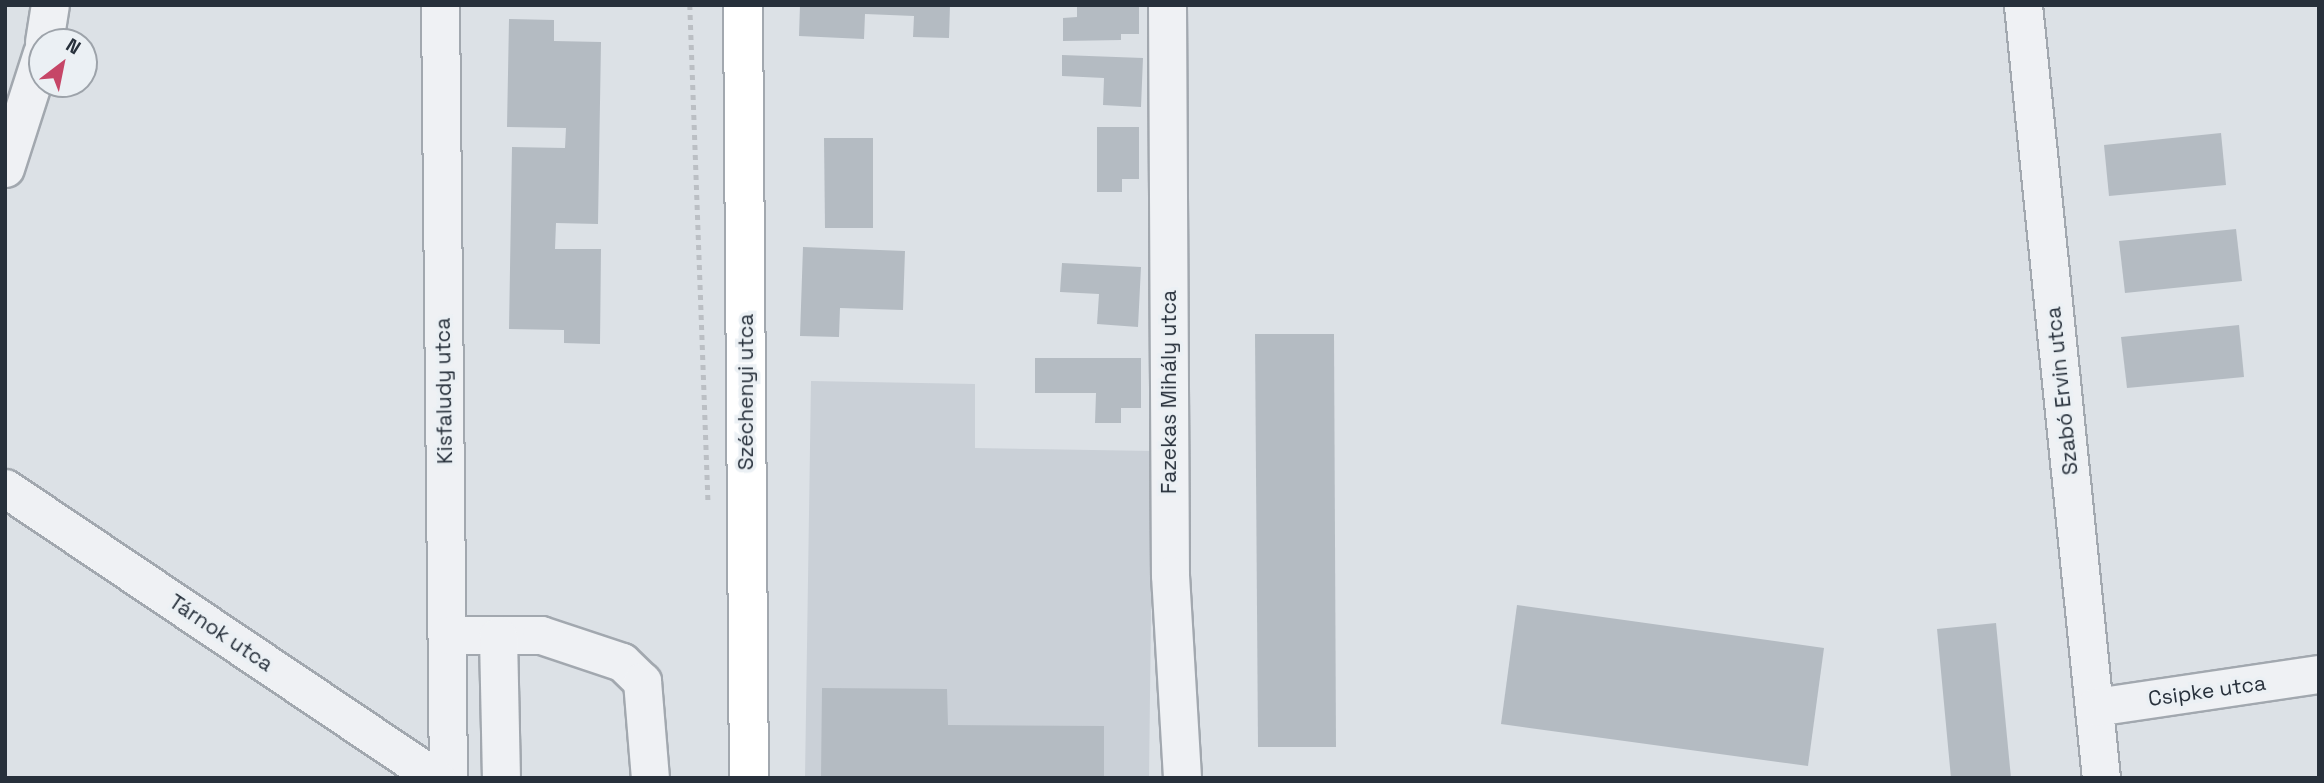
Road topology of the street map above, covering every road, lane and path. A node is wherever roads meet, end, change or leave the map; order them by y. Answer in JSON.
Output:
{"nodes":[{"id":1,"x":50,"y":5,"type":"edge"},
{"id":2,"x":440,"y":5,"type":"edge"},
{"id":3,"x":690,"y":5,"type":"edge"},
{"id":4,"x":743,"y":5,"type":"edge"},
{"id":5,"x":1167,"y":5,"type":"edge"},
{"id":6,"x":2023,"y":5,"type":"edge"},
{"id":7,"x":46,"y":28,"type":"edge"},
{"id":8,"x":28,"y":97,"type":"edge"},
{"id":9,"x":5,"y":168,"type":"edge"},
{"id":10,"x":5,"y":488,"type":"edge"},
{"id":11,"x":708,"y":516,"type":"dead end"},
{"id":12,"x":447,"y":635,"type":"junction"},
{"id":13,"x":498,"y":636,"type":"junction"},
{"id":14,"x":2319,"y":674,"type":"edge"},
{"id":15,"x":2095,"y":708,"type":"junction"},
{"id":16,"x":436,"y":778,"type":"edge"},
{"id":17,"x":448,"y":778,"type":"edge"},
{"id":18,"x":501,"y":778,"type":"edge"},
{"id":19,"x":650,"y":778,"type":"edge"},
{"id":20,"x":749,"y":778,"type":"edge"},
{"id":21,"x":1182,"y":778,"type":"edge"},
{"id":22,"x":2101,"y":778,"type":"edge"}],
"edges":[{"from":1,"to":7,"type":"street"},
{"from":2,"to":12,"type":"street","name":"Kisfaludy utca"},
{"from":3,"to":11,"type":"path"},
{"from":4,"to":20,"type":"main road","name":"Széchenyi utca"},
{"from":5,"to":21,"type":"street","name":"Fazekas Mihály utca"},
{"from":6,"to":15,"type":"street","name":"Szabó Ervin utca"},
{"from":8,"to":9,"type":"street"},
{"from":10,"to":16,"type":"street","name":"Tárnok utca"},
{"from":12,"to":13,"type":"street"},
{"from":12,"to":17,"type":"street","name":"Kisfaludy utca"},
{"from":13,"to":18,"type":"street"},
{"from":13,"to":19,"type":"street"},
{"from":14,"to":15,"type":"street","name":"Csipke utca"},
{"from":15,"to":22,"type":"street","name":"Szabó Ervin utca"}]}
